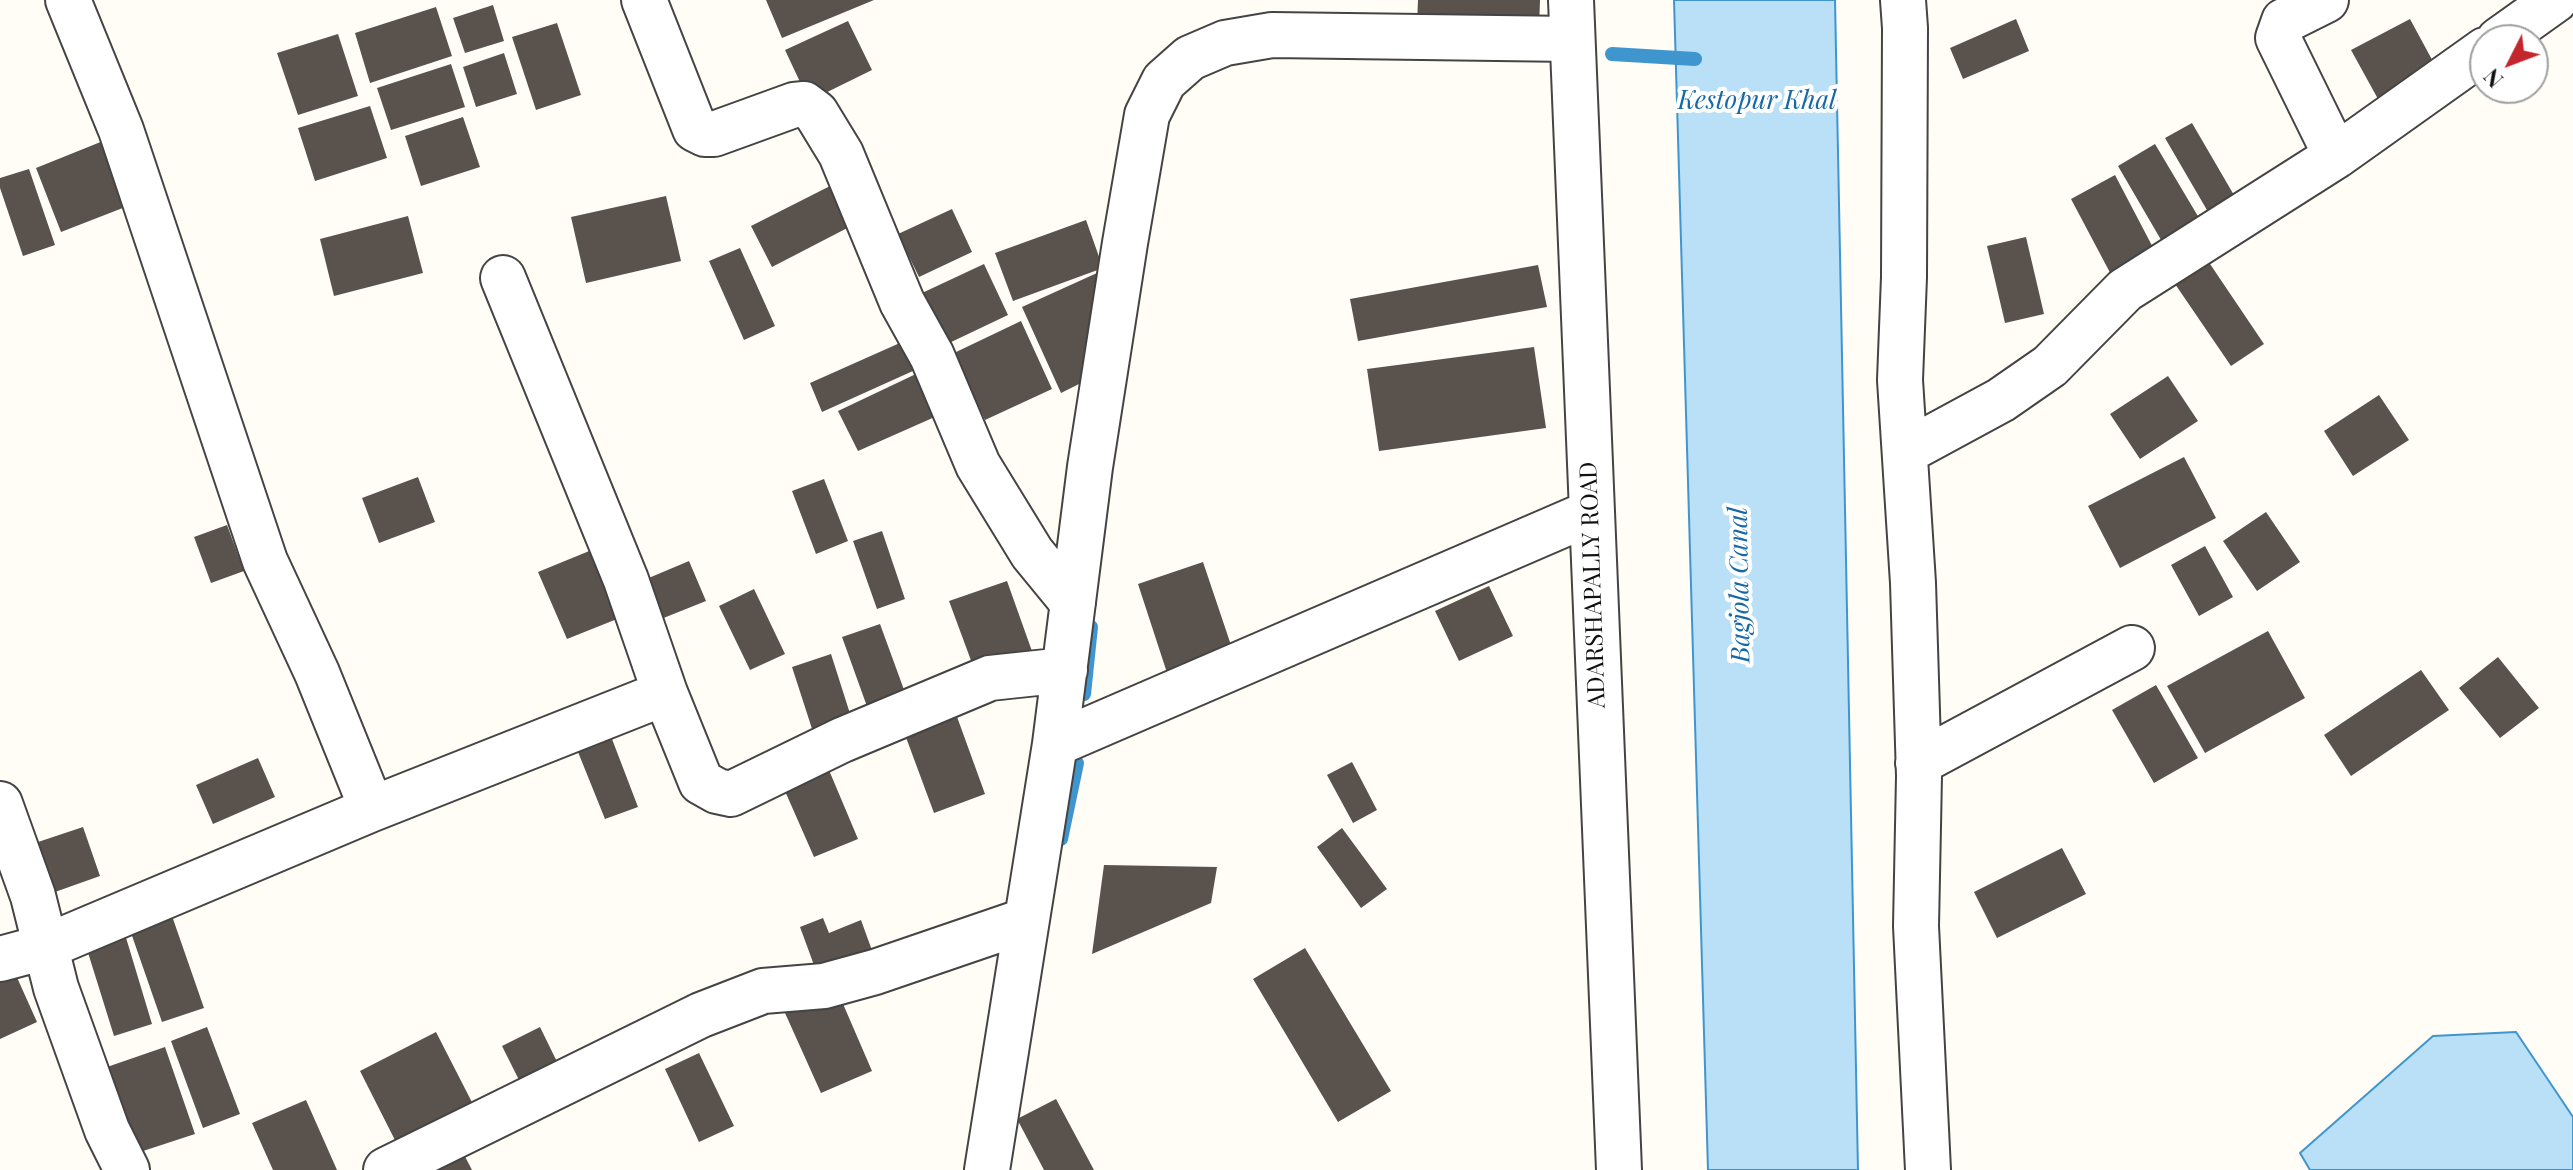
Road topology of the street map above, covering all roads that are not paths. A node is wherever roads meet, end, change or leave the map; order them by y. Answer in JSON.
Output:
{"nodes":[{"id":1,"x":68,"y":0,"type":"edge"},
{"id":2,"x":644,"y":0,"type":"edge"},
{"id":3,"x":1903,"y":0,"type":"edge"},
{"id":4,"x":2326,"y":0,"type":"edge"},
{"id":5,"x":2555,"y":0,"type":"edge"},
{"id":6,"x":1571,"y":20,"type":"edge"},
{"id":7,"x":2521,"y":24,"type":"edge"},
{"id":8,"x":2469,"y":61,"type":"edge"},
{"id":9,"x":2336,"y":156,"type":"junction"},
{"id":10,"x":503,"y":278,"type":"dead end"},
{"id":11,"x":1905,"y":452,"type":"junction"},
{"id":12,"x":1590,"y":513,"type":"junction"},
{"id":13,"x":1073,"y":603,"type":"junction"},
{"id":14,"x":2132,"y":648,"type":"dead end"},
{"id":15,"x":1065,"y":670,"type":"junction"},
{"id":16,"x":665,"y":693,"type":"junction"},
{"id":17,"x":1055,"y":744,"type":"junction"},
{"id":18,"x":1918,"y":763,"type":"junction"},
{"id":19,"x":0,"y":804,"type":"edge"},
{"id":20,"x":372,"y":809,"type":"junction"},
{"id":21,"x":1027,"y":920,"type":"junction"},
{"id":22,"x":45,"y":947,"type":"junction"},
{"id":23,"x":0,"y":959,"type":"edge"},
{"id":24,"x":127,"y":1170,"type":"edge"},
{"id":25,"x":386,"y":1170,"type":"edge"},
{"id":26,"x":987,"y":1170,"type":"edge"},
{"id":27,"x":1619,"y":1170,"type":"edge"},
{"id":28,"x":1928,"y":1170,"type":"edge"}],
"edges":[{"from":1,"to":20,"type":"street"},
{"from":2,"to":13,"type":"street"},
{"from":3,"to":11,"type":"street"},
{"from":4,"to":9,"type":"street"},
{"from":5,"to":7,"type":"street"},
{"from":6,"to":12,"type":"street","name":"ADARSHAPALLY ROAD"},
{"from":6,"to":13,"type":"street"},
{"from":8,"to":9,"type":"street"},
{"from":9,"to":11,"type":"street"},
{"from":10,"to":16,"type":"street"},
{"from":11,"to":18,"type":"street"},
{"from":12,"to":17,"type":"street"},
{"from":12,"to":27,"type":"street","name":"ADARSHAPALLY ROAD"},
{"from":13,"to":15,"type":"street"},
{"from":14,"to":18,"type":"street"},
{"from":15,"to":16,"type":"street"},
{"from":15,"to":17,"type":"street"},
{"from":16,"to":20,"type":"street"},
{"from":17,"to":21,"type":"street"},
{"from":18,"to":28,"type":"street"},
{"from":19,"to":22,"type":"street"},
{"from":20,"to":22,"type":"street"},
{"from":21,"to":25,"type":"street"},
{"from":21,"to":26,"type":"street"},
{"from":22,"to":23,"type":"street"},
{"from":22,"to":24,"type":"street"}]}
